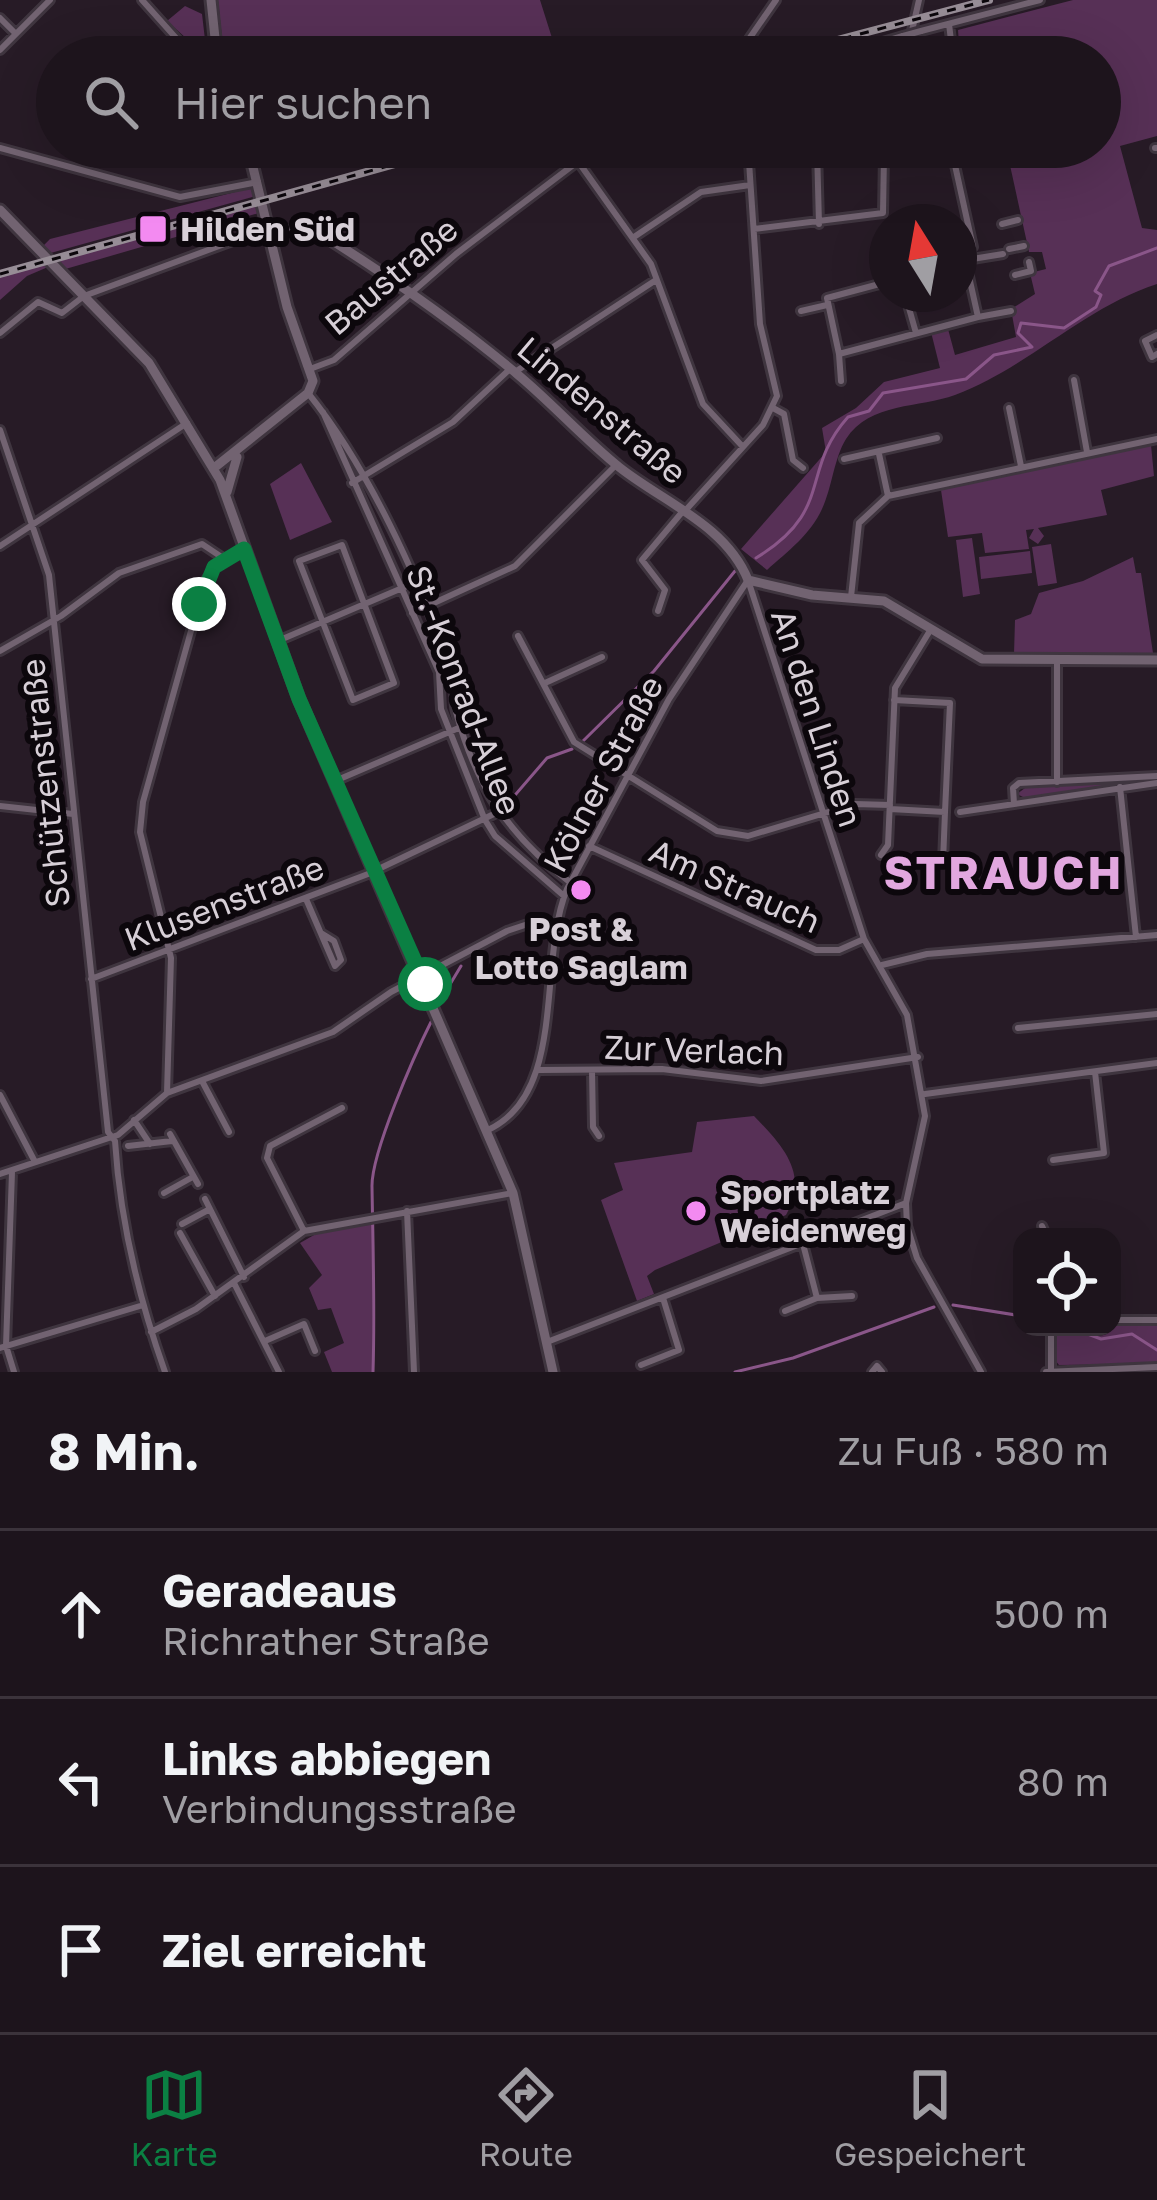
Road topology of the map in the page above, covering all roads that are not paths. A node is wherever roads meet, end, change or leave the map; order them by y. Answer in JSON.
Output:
{"nodes":[{"id":1,"x":50,"y":0,"type":"edge"},
{"id":2,"x":142,"y":0,"type":"edge"},
{"id":3,"x":211,"y":0,"type":"edge"},
{"id":4,"x":776,"y":0,"type":"edge"},
{"id":5,"x":919,"y":0,"type":"edge"},
{"id":6,"x":1040,"y":0,"type":"edge"},
{"id":7,"x":0,"y":18,"type":"edge"},
{"id":8,"x":950,"y":24,"type":"junction"},
{"id":9,"x":16,"y":34,"type":"junction"},
{"id":10,"x":174,"y":36,"type":"edge"},
{"id":11,"x":215,"y":36,"type":"edge"},
{"id":12,"x":751,"y":36,"type":"edge"},
{"id":13,"x":903,"y":36,"type":"edge"},
{"id":14,"x":911,"y":36,"type":"edge"},
{"id":15,"x":951,"y":36,"type":"edge"},
{"id":16,"x":0,"y":50,"type":"edge"},
{"id":17,"x":0,"y":148,"type":"edge"},
{"id":18,"x":36,"y":158,"type":"edge"},
{"id":19,"x":73,"y":168,"type":"edge"},
{"id":20,"x":255,"y":168,"type":"edge"},
{"id":21,"x":567,"y":168,"type":"edge"},
{"id":22,"x":583,"y":168,"type":"edge"},
{"id":23,"x":749,"y":168,"type":"edge"},
{"id":24,"x":818,"y":168,"type":"edge"},
{"id":25,"x":884,"y":168,"type":"edge"},
{"id":26,"x":956,"y":168,"type":"edge"},
{"id":27,"x":259,"y":182,"type":"junction"},
{"id":28,"x":750,"y":185,"type":"junction"},
{"id":29,"x":964,"y":204,"type":"edge"},
{"id":30,"x":0,"y":210,"type":"edge"},
{"id":31,"x":1018,"y":220,"type":"dead end"},
{"id":32,"x":819,"y":224,"type":"junction"},
{"id":33,"x":1002,"y":224,"type":"dead end"},
{"id":34,"x":754,"y":229,"type":"junction"},
{"id":35,"x":268,"y":233,"type":"junction"},
{"id":36,"x":634,"y":237,"type":"junction"},
{"id":37,"x":1024,"y":246,"type":"dead end"},
{"id":38,"x":977,"y":256,"type":"edge"},
{"id":39,"x":1029,"y":262,"type":"dead end"},
{"id":40,"x":1015,"y":275,"type":"dead end"},
{"id":41,"x":656,"y":280,"type":"junction"},
{"id":42,"x":869,"y":286,"type":"edge"},
{"id":43,"x":409,"y":293,"type":"junction"},
{"id":44,"x":84,"y":296,"type":"junction"},
{"id":45,"x":826,"y":305,"type":"junction"},
{"id":46,"x":801,"y":311,"type":"dead end"},
{"id":47,"x":1011,"y":311,"type":"dead end"},
{"id":48,"x":910,"y":312,"type":"edge"},
{"id":49,"x":977,"y":312,"type":"edge"},
{"id":50,"x":978,"y":317,"type":"junction"},
{"id":51,"x":0,"y":333,"type":"edge"},
{"id":52,"x":916,"y":333,"type":"junction"},
{"id":53,"x":1157,"y":335,"type":"edge"},
{"id":54,"x":839,"y":354,"type":"junction"},
{"id":55,"x":1157,"y":354,"type":"edge"},
{"id":56,"x":310,"y":369,"type":"junction"},
{"id":57,"x":513,"y":370,"type":"junction"},
{"id":58,"x":1074,"y":380,"type":"dead end"},
{"id":59,"x":841,"y":381,"type":"dead end"},
{"id":60,"x":308,"y":393,"type":"junction"},
{"id":61,"x":1010,"y":407,"type":"dead end"},
{"id":62,"x":772,"y":408,"type":"junction"},
{"id":63,"x":322,"y":412,"type":"junction"},
{"id":64,"x":189,"y":422,"type":"junction"},
{"id":65,"x":0,"y":430,"type":"edge"},
{"id":66,"x":937,"y":438,"type":"dead end"},
{"id":67,"x":1157,"y":439,"type":"edge"},
{"id":68,"x":743,"y":447,"type":"junction"},
{"id":69,"x":1087,"y":452,"type":"junction"},
{"id":70,"x":238,"y":453,"type":"junction"},
{"id":71,"x":880,"y":454,"type":"junction"},
{"id":72,"x":844,"y":459,"type":"dead end"},
{"id":73,"x":616,"y":464,"type":"junction"},
{"id":74,"x":9,"y":466,"type":"junction"},
{"id":75,"x":1021,"y":466,"type":"junction"},
{"id":76,"x":214,"y":468,"type":"junction"},
{"id":77,"x":231,"y":468,"type":"junction"},
{"id":78,"x":803,"y":468,"type":"dead end"},
{"id":79,"x":0,"y":470,"type":"edge"},
{"id":80,"x":364,"y":477,"type":"junction"},
{"id":81,"x":352,"y":483,"type":"junction"},
{"id":82,"x":888,"y":496,"type":"junction"},
{"id":83,"x":226,"y":498,"type":"junction"},
{"id":84,"x":683,"y":512,"type":"junction"},
{"id":85,"x":33,"y":529,"type":"junction"},
{"id":86,"x":0,"y":546,"type":"edge"},
{"id":87,"x":244,"y":549,"type":"junction"},
{"id":88,"x":224,"y":558,"type":"junction"},
{"id":89,"x":748,"y":580,"type":"junction"},
{"id":90,"x":414,"y":583,"type":"junction"},
{"id":91,"x":400,"y":590,"type":"junction"},
{"id":92,"x":851,"y":596,"type":"junction"},
{"id":93,"x":368,"y":604,"type":"junction"},
{"id":94,"x":425,"y":608,"type":"junction"},
{"id":95,"x":658,"y":611,"type":"dead end"},
{"id":96,"x":412,"y":613,"type":"junction"},
{"id":97,"x":54,"y":621,"type":"junction"},
{"id":98,"x":320,"y":624,"type":"junction"},
{"id":99,"x":931,"y":629,"type":"junction"},
{"id":100,"x":518,"y":636,"type":"dead end"},
{"id":101,"x":277,"y":642,"type":"junction"},
{"id":102,"x":0,"y":651,"type":"edge"},
{"id":103,"x":602,"y":657,"type":"dead end"},
{"id":104,"x":1057,"y":660,"type":"junction"},
{"id":105,"x":1157,"y":660,"type":"edge"},
{"id":106,"x":545,"y":683,"type":"junction"},
{"id":107,"x":894,"y":700,"type":"junction"},
{"id":108,"x":461,"y":727,"type":"junction"},
{"id":109,"x":448,"y":731,"type":"junction"},
{"id":110,"x":626,"y":778,"type":"junction"},
{"id":111,"x":1157,"y":780,"type":"edge"},
{"id":112,"x":335,"y":781,"type":"junction"},
{"id":113,"x":1057,"y":782,"type":"junction"},
{"id":114,"x":1120,"y":787,"type":"junction"},
{"id":115,"x":1015,"y":804,"type":"junction"},
{"id":116,"x":0,"y":806,"type":"edge"},
{"id":117,"x":890,"y":807,"type":"junction"},
{"id":118,"x":945,"y":812,"type":"junction"},
{"id":119,"x":960,"y":812,"type":"dead end"},
{"id":120,"x":496,"y":813,"type":"junction"},
{"id":121,"x":823,"y":813,"type":"junction"},
{"id":122,"x":73,"y":814,"type":"junction"},
{"id":123,"x":485,"y":820,"type":"junction"},
{"id":124,"x":589,"y":846,"type":"junction"},
{"id":125,"x":881,"y":855,"type":"dead end"},
{"id":126,"x":943,"y":862,"type":"dead end"},
{"id":127,"x":374,"y":870,"type":"junction"},
{"id":128,"x":571,"y":884,"type":"junction"},
{"id":129,"x":564,"y":896,"type":"junction"},
{"id":130,"x":306,"y":898,"type":"junction"},
{"id":131,"x":557,"y":923,"type":"junction"},
{"id":132,"x":321,"y":933,"type":"junction"},
{"id":133,"x":1157,"y":935,"type":"edge"},
{"id":134,"x":1136,"y":937,"type":"junction"},
{"id":135,"x":864,"y":939,"type":"junction"},
{"id":136,"x":170,"y":952,"type":"junction"},
{"id":137,"x":882,"y":965,"type":"junction"},
{"id":138,"x":422,"y":977,"type":"junction"},
{"id":139,"x":91,"y":979,"type":"junction"},
{"id":140,"x":1157,"y":1014,"type":"edge"},
{"id":141,"x":1018,"y":1028,"type":"dead end"},
{"id":142,"x":918,"y":1057,"type":"junction"},
{"id":143,"x":1157,"y":1063,"type":"edge"},
{"id":144,"x":538,"y":1070,"type":"junction"},
{"id":145,"x":592,"y":1070,"type":"junction"},
{"id":146,"x":1095,"y":1072,"type":"junction"},
{"id":147,"x":202,"y":1081,"type":"junction"},
{"id":148,"x":167,"y":1093,"type":"junction"},
{"id":149,"x":925,"y":1094,"type":"junction"},
{"id":150,"x":0,"y":1095,"type":"edge"},
{"id":151,"x":342,"y":1108,"type":"dead end"},
{"id":152,"x":134,"y":1120,"type":"junction"},
{"id":153,"x":488,"y":1130,"type":"junction"},
{"id":154,"x":229,"y":1132,"type":"dead end"},
{"id":155,"x":598,"y":1136,"type":"dead end"},
{"id":156,"x":112,"y":1137,"type":"junction"},
{"id":157,"x":150,"y":1144,"type":"junction"},
{"id":158,"x":128,"y":1146,"type":"dead end"},
{"id":159,"x":34,"y":1160,"type":"junction"},
{"id":160,"x":1054,"y":1160,"type":"dead end"},
{"id":161,"x":12,"y":1172,"type":"junction"},
{"id":162,"x":0,"y":1174,"type":"edge"},
{"id":163,"x":164,"y":1192,"type":"dead end"},
{"id":164,"x":514,"y":1193,"type":"junction"},
{"id":165,"x":205,"y":1199,"type":"dead end"},
{"id":166,"x":906,"y":1203,"type":"junction"},
{"id":167,"x":210,"y":1209,"type":"junction"},
{"id":168,"x":407,"y":1211,"type":"junction"},
{"id":169,"x":304,"y":1232,"type":"junction"},
{"id":170,"x":802,"y":1242,"type":"junction"},
{"id":171,"x":244,"y":1276,"type":"junction"},
{"id":172,"x":234,"y":1283,"type":"junction"},
{"id":173,"x":215,"y":1296,"type":"junction"},
{"id":174,"x":852,"y":1296,"type":"dead end"},
{"id":175,"x":663,"y":1298,"type":"junction"},
{"id":176,"x":817,"y":1298,"type":"junction"},
{"id":177,"x":142,"y":1305,"type":"junction"},
{"id":178,"x":785,"y":1312,"type":"dead end"},
{"id":179,"x":1121,"y":1320,"type":"edge"},
{"id":180,"x":1157,"y":1320,"type":"edge"},
{"id":181,"x":151,"y":1332,"type":"junction"},
{"id":182,"x":1050,"y":1336,"type":"edge"},
{"id":183,"x":265,"y":1341,"type":"junction"},
{"id":184,"x":547,"y":1342,"type":"junction"},
{"id":185,"x":3,"y":1347,"type":"edge"},
{"id":186,"x":315,"y":1351,"type":"dead end"},
{"id":187,"x":641,"y":1365,"type":"dead end"},
{"id":188,"x":1151,"y":1369,"type":"edge"},
{"id":189,"x":1048,"y":1371,"type":"edge"},
{"id":190,"x":14,"y":1372,"type":"edge"},
{"id":191,"x":165,"y":1372,"type":"edge"},
{"id":192,"x":278,"y":1372,"type":"edge"},
{"id":193,"x":413,"y":1372,"type":"edge"},
{"id":194,"x":553,"y":1372,"type":"edge"},
{"id":195,"x":872,"y":1372,"type":"edge"},
{"id":196,"x":882,"y":1372,"type":"edge"},
{"id":197,"x":981,"y":1372,"type":"edge"}],
"edges":[{"from":1,"to":9,"type":"street"},
{"from":2,"to":10,"type":"street"},
{"from":3,"to":11,"type":"main road"},
{"from":4,"to":12,"type":"street"},
{"from":5,"to":14,"type":"street"},
{"from":6,"to":8,"type":"street"},
{"from":7,"to":9,"type":"street"},
{"from":8,"to":13,"type":"street","bridge":true},
{"from":8,"to":15,"type":"street"},
{"from":9,"to":16,"type":"street"},
{"from":17,"to":18,"type":"street"},
{"from":19,"to":27,"type":"street"},
{"from":20,"to":27,"type":"main road"},
{"from":21,"to":43,"type":"street","name":"Baustraße"},
{"from":22,"to":36,"type":"street"},
{"from":23,"to":28,"type":"street"},
{"from":24,"to":32,"type":"street"},
{"from":25,"to":32,"type":"street"},
{"from":26,"to":29,"type":"street"},
{"from":27,"to":35,"type":"main road"},
{"from":28,"to":34,"type":"street"},
{"from":28,"to":36,"type":"street"},
{"from":30,"to":44,"type":"main road"},
{"from":31,"to":33,"type":"street"},
{"from":32,"to":34,"type":"street"},
{"from":34,"to":62,"type":"street"},
{"from":35,"to":43,"type":"main road","name":"Lindenstraße"},
{"from":35,"to":44,"type":"street"},
{"from":35,"to":56,"type":"main road"},
{"from":36,"to":41,"type":"street"},
{"from":37,"to":38,"type":"street"},
{"from":39,"to":40,"type":"street"},
{"from":41,"to":57,"type":"street"},
{"from":41,"to":68,"type":"street"},
{"from":42,"to":45,"type":"street"},
{"from":43,"to":56,"type":"street","name":"Baustraße"},
{"from":43,"to":57,"type":"main road","name":"Lindenstraße"},
{"from":44,"to":51,"type":"street"},
{"from":44,"to":64,"type":"main road"},
{"from":45,"to":46,"type":"street"},
{"from":45,"to":54,"type":"street"},
{"from":47,"to":50,"type":"street"},
{"from":48,"to":52,"type":"street"},
{"from":49,"to":50,"type":"street"},
{"from":50,"to":52,"type":"street"},
{"from":52,"to":54,"type":"street"},
{"from":53,"to":55,"type":"street"},
{"from":54,"to":59,"type":"street"},
{"from":56,"to":60,"type":"main road","name":"Baustraße"},
{"from":57,"to":73,"type":"main road","name":"Lindenstraße"},
{"from":57,"to":80,"type":"street"},
{"from":58,"to":69,"type":"street"},
{"from":60,"to":63,"type":"street","name":"St.-Konrad-Allee"},
{"from":60,"to":70,"type":"main road"},
{"from":61,"to":75,"type":"street"},
{"from":62,"to":68,"type":"street"},
{"from":62,"to":78,"type":"street"},
{"from":63,"to":80,"type":"street","name":"St.-Konrad-Allee"},
{"from":63,"to":81,"type":"street","name":"St.-Konrad-Allee"},
{"from":64,"to":76,"type":"main road"},
{"from":64,"to":85,"type":"street"},
{"from":65,"to":74,"type":"street","name":"Schützenstraße"},
{"from":66,"to":71,"type":"street"},
{"from":67,"to":69,"type":"street"},
{"from":68,"to":84,"type":"street"},
{"from":69,"to":75,"type":"street"},
{"from":70,"to":76,"type":"main road"},
{"from":70,"to":77,"type":"main road"},
{"from":71,"to":72,"type":"street"},
{"from":71,"to":82,"type":"street"},
{"from":73,"to":84,"type":"main road","name":"Lindenstraße"},
{"from":73,"to":94,"type":"street"},
{"from":74,"to":79,"type":"street"},
{"from":74,"to":85,"type":"street","name":"Schützenstraße"},
{"from":75,"to":82,"type":"street"},
{"from":76,"to":77,"type":"main road"},
{"from":76,"to":83,"type":"main road"},
{"from":77,"to":83,"type":"main road"},
{"from":80,"to":81,"type":"street"},
{"from":80,"to":90,"type":"street","name":"St.-Konrad-Allee"},
{"from":81,"to":91,"type":"street","name":"St.-Konrad-Allee"},
{"from":82,"to":92,"type":"street"},
{"from":83,"to":87,"type":"main road"},
{"from":84,"to":89,"type":"main road","name":"Lindenstraße"},
{"from":84,"to":95,"type":"street"},
{"from":85,"to":86,"type":"street"},
{"from":85,"to":97,"type":"street","name":"Schützenstraße"},
{"from":87,"to":88,"type":"street"},
{"from":87,"to":101,"type":"main road"},
{"from":88,"to":97,"type":"street"},
{"from":88,"to":136,"type":"street"},
{"from":89,"to":92,"type":"main road"},
{"from":89,"to":110,"type":"street","name":"Kölner Straße"},
{"from":89,"to":121,"type":"street","name":"An den Linden"},
{"from":90,"to":91,"type":"street"},
{"from":90,"to":94,"type":"street","name":"St.-Konrad-Allee"},
{"from":91,"to":93,"type":"street"},
{"from":91,"to":96,"type":"street","name":"St.-Konrad-Allee"},
{"from":92,"to":99,"type":"main road"},
{"from":93,"to":98,"type":"street"},
{"from":93,"to":98,"type":"street"},
{"from":93,"to":98,"type":"street"},
{"from":94,"to":96,"type":"street"},
{"from":94,"to":108,"type":"street","name":"St.-Konrad-Allee"},
{"from":96,"to":109,"type":"street","name":"St.-Konrad-Allee"},
{"from":97,"to":102,"type":"street"},
{"from":97,"to":122,"type":"street","name":"Schützenstraße"},
{"from":98,"to":101,"type":"street"},
{"from":99,"to":104,"type":"main road"},
{"from":99,"to":107,"type":"street"},
{"from":100,"to":106,"type":"street"},
{"from":101,"to":112,"type":"main road"},
{"from":103,"to":106,"type":"street"},
{"from":104,"to":105,"type":"main road"},
{"from":104,"to":113,"type":"street"},
{"from":106,"to":110,"type":"street"},
{"from":107,"to":117,"type":"street"},
{"from":107,"to":118,"type":"street"},
{"from":108,"to":109,"type":"street"},
{"from":108,"to":120,"type":"street","name":"St.-Konrad-Allee"},
{"from":109,"to":112,"type":"street"},
{"from":109,"to":123,"type":"street","name":"St.-Konrad-Allee"},
{"from":110,"to":121,"type":"street"},
{"from":110,"to":124,"type":"street","name":"Kölner Straße"},
{"from":111,"to":113,"type":"street"},
{"from":111,"to":114,"type":"street"},
{"from":112,"to":127,"type":"main road"},
{"from":113,"to":115,"type":"street"},
{"from":114,"to":115,"type":"street"},
{"from":114,"to":134,"type":"street"},
{"from":115,"to":119,"type":"street"},
{"from":116,"to":122,"type":"street"},
{"from":117,"to":118,"type":"street"},
{"from":117,"to":121,"type":"street"},
{"from":117,"to":125,"type":"street"},
{"from":118,"to":126,"type":"street"},
{"from":120,"to":123,"type":"street","name":"Klusenstraße"},
{"from":120,"to":128,"type":"street","name":"St.-Konrad-Allee"},
{"from":121,"to":135,"type":"street","name":"An den Linden"},
{"from":122,"to":139,"type":"street","name":"Schützenstraße"},
{"from":123,"to":127,"type":"street","name":"Klusenstraße"},
{"from":123,"to":129,"type":"street","name":"St.-Konrad-Allee"},
{"from":124,"to":128,"type":"street","name":"Kölner Straße"},
{"from":124,"to":135,"type":"street","name":"Am Strauch"},
{"from":127,"to":130,"type":"street","name":"Klusenstraße"},
{"from":127,"to":138,"type":"main road"},
{"from":128,"to":129,"type":"street","name":"Kölner Straße"},
{"from":129,"to":131,"type":"street","name":"Kölner Straße"},
{"from":130,"to":132,"type":"street"},
{"from":130,"to":136,"type":"street","name":"Klusenstraße"},
{"from":131,"to":138,"type":"street"},
{"from":131,"to":144,"type":"street","name":"Kölner Straße"},
{"from":132,"to":132,"type":"street"},
{"from":133,"to":134,"type":"street"},
{"from":134,"to":137,"type":"street"},
{"from":135,"to":137,"type":"street","name":"An den Linden"},
{"from":136,"to":139,"type":"street","name":"Klusenstraße"},
{"from":136,"to":148,"type":"street"},
{"from":137,"to":142,"type":"street","name":"An den Linden"},
{"from":138,"to":147,"type":"street"},
{"from":138,"to":153,"type":"main road"},
{"from":139,"to":156,"type":"street","name":"Schützenstraße"},
{"from":140,"to":141,"type":"street"},
{"from":142,"to":145,"type":"street","name":"Zur Verlach"},
{"from":142,"to":149,"type":"street","name":"An den Linden"},
{"from":143,"to":146,"type":"street"},
{"from":144,"to":145,"type":"street","name":"Zur Verlach"},
{"from":144,"to":153,"type":"street","name":"Kölner Straße"},
{"from":145,"to":155,"type":"street"},
{"from":146,"to":149,"type":"street"},
{"from":146,"to":160,"type":"street"},
{"from":147,"to":148,"type":"street"},
{"from":147,"to":154,"type":"street"},
{"from":148,"to":152,"type":"street"},
{"from":149,"to":166,"type":"street","name":"An den Linden"},
{"from":150,"to":159,"type":"street"},
{"from":151,"to":169,"type":"street"},
{"from":152,"to":156,"type":"street"},
{"from":152,"to":157,"type":"street"},
{"from":153,"to":164,"type":"main road"},
{"from":156,"to":159,"type":"street"},
{"from":156,"to":177,"type":"street","name":"Schützenstraße"},
{"from":157,"to":158,"type":"street"},
{"from":157,"to":163,"type":"street"},
{"from":159,"to":161,"type":"street"},
{"from":161,"to":162,"type":"street"},
{"from":161,"to":185,"type":"street"},
{"from":164,"to":168,"type":"street"},
{"from":164,"to":184,"type":"main road"},
{"from":165,"to":167,"type":"street"},
{"from":166,"to":170,"type":"street"},
{"from":166,"to":197,"type":"street"},
{"from":167,"to":171,"type":"street"},
{"from":167,"to":173,"type":"street"},
{"from":168,"to":169,"type":"street"},
{"from":168,"to":193,"type":"street"},
{"from":169,"to":171,"type":"street"},
{"from":170,"to":175,"type":"street"},
{"from":170,"to":176,"type":"street"},
{"from":171,"to":172,"type":"street"},
{"from":172,"to":173,"type":"street"},
{"from":172,"to":183,"type":"street"},
{"from":173,"to":181,"type":"street"},
{"from":174,"to":176,"type":"street"},
{"from":175,"to":184,"type":"street"},
{"from":175,"to":187,"type":"street"},
{"from":176,"to":178,"type":"street"},
{"from":177,"to":181,"type":"street","name":"Schützenstraße"},
{"from":177,"to":185,"type":"street"},
{"from":179,"to":180,"type":"street"},
{"from":181,"to":191,"type":"street","name":"Schützenstraße"},
{"from":182,"to":189,"type":"street"},
{"from":183,"to":186,"type":"street"},
{"from":183,"to":192,"type":"street"},
{"from":184,"to":194,"type":"main road"},
{"from":185,"to":190,"type":"street"},
{"from":188,"to":189,"type":"street"},
{"from":195,"to":196,"type":"street"}]}
